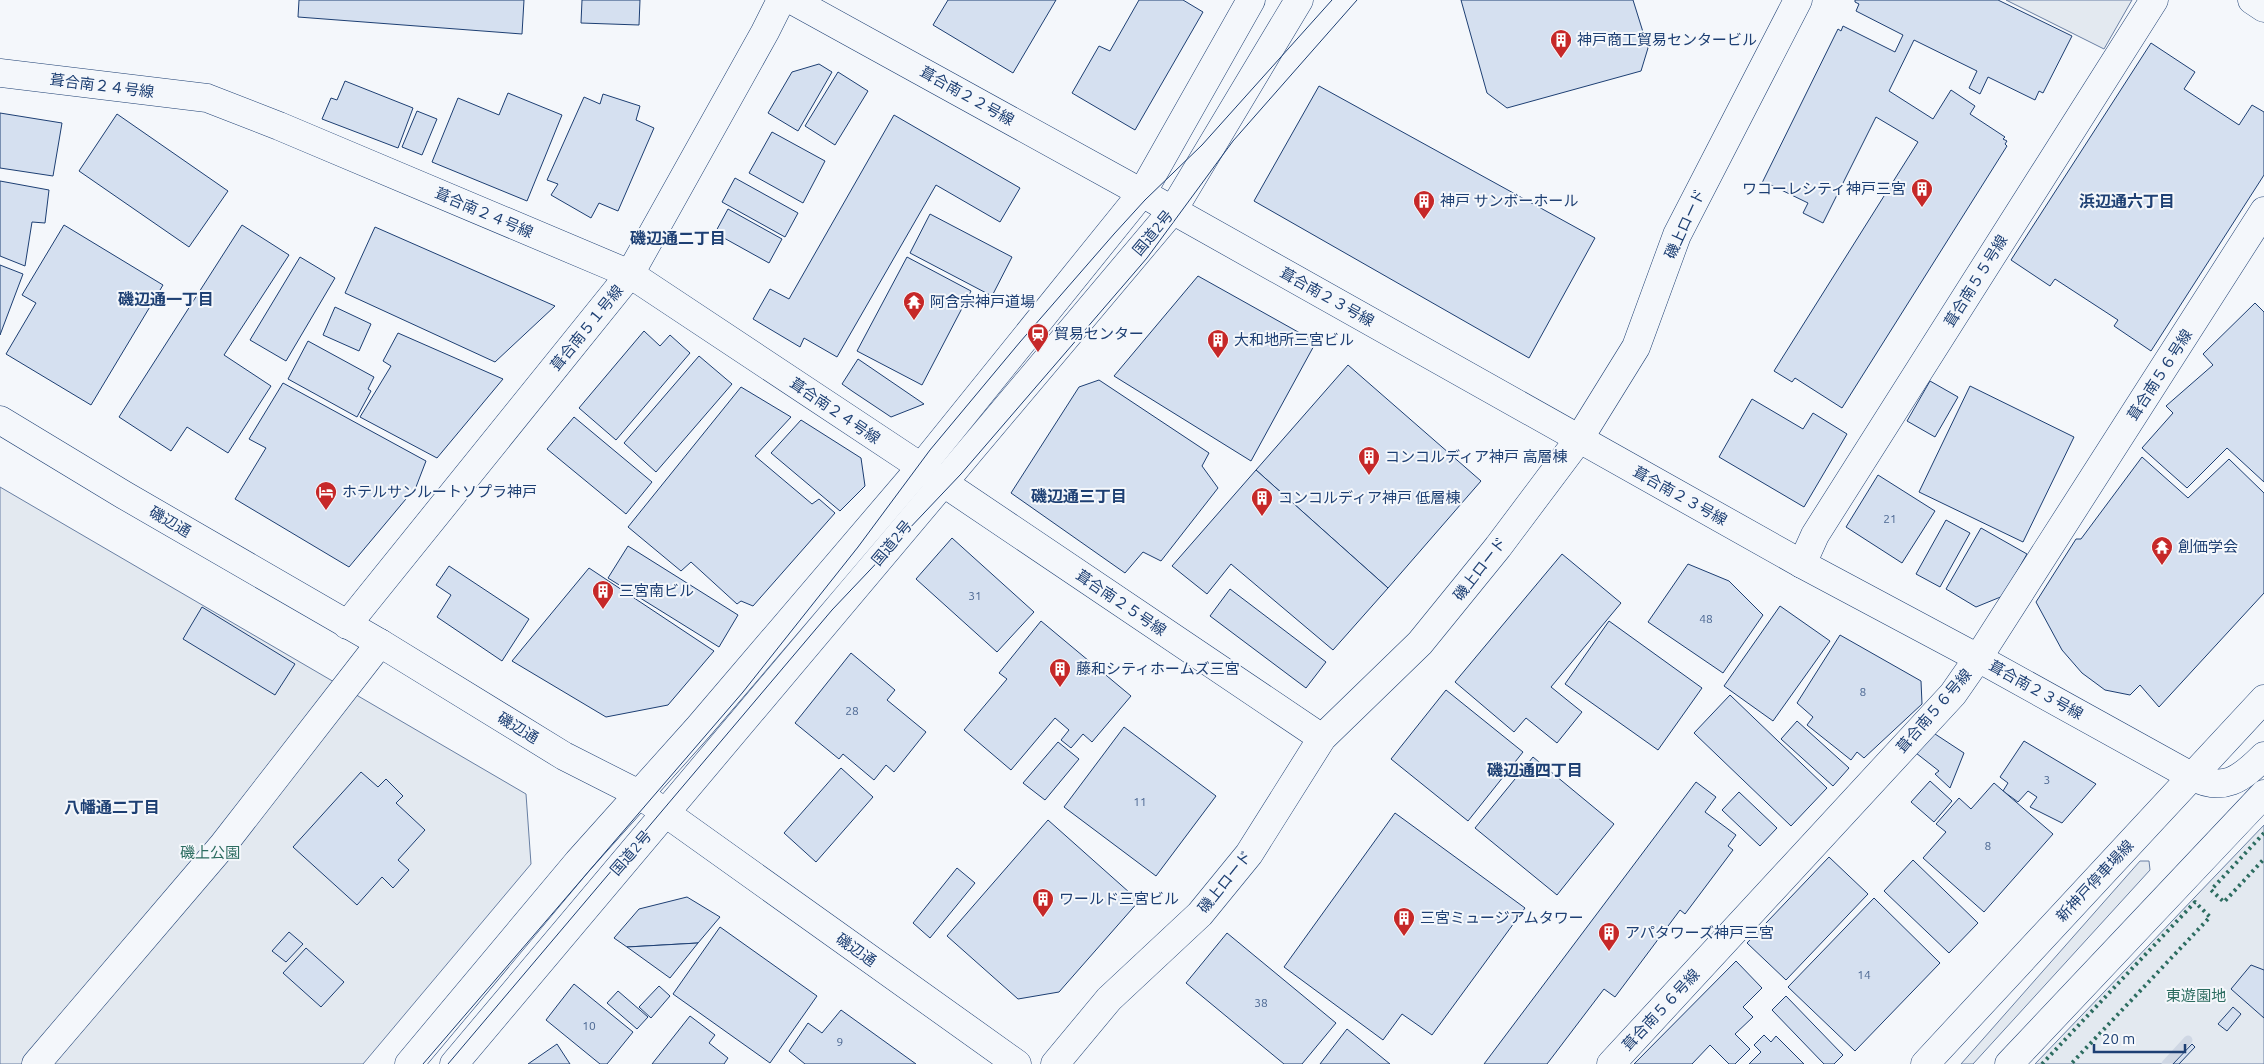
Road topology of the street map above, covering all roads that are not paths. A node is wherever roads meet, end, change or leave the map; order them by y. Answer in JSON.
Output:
{"nodes":[{"id":1,"x":781,"y":0,"type":"edge"},
{"id":2,"x":792,"y":0,"type":"edge"},
{"id":3,"x":1251,"y":0,"type":"edge"},
{"id":4,"x":1300,"y":0,"type":"edge"},
{"id":5,"x":1798,"y":0,"type":"edge"},
{"id":6,"x":2154,"y":0,"type":"edge"},
{"id":7,"x":2252,"y":0,"type":"edge"},
{"id":8,"x":2264,"y":8,"type":"edge"},
{"id":9,"x":0,"y":73,"type":"edge"},
{"id":10,"x":1142,"y":193,"type":"junction"},
{"id":11,"x":1173,"y":210,"type":"junction"},
{"id":12,"x":2264,"y":211,"type":"edge"},
{"id":13,"x":630,"y":274,"type":"junction"},
{"id":14,"x":0,"y":420,"type":"edge"},
{"id":15,"x":1579,"y":439,"type":"junction"},
{"id":16,"x":921,"y":467,"type":"junction"},
{"id":17,"x":943,"y":483,"type":"junction"},
{"id":18,"x":1802,"y":564,"type":"junction"},
{"id":19,"x":347,"y":625,"type":"junction"},
{"id":20,"x":380,"y":644,"type":"junction"},
{"id":21,"x":1978,"y":658,"type":"junction"},
{"id":22,"x":2264,"y":698,"type":"edge"},
{"id":23,"x":2264,"y":718,"type":"edge"},
{"id":24,"x":1322,"y":738,"type":"junction"},
{"id":25,"x":2264,"y":756,"type":"edge"},
{"id":26,"x":2199,"y":767,"type":"junction"},
{"id":27,"x":638,"y":794,"type":"junction"},
{"id":28,"x":2264,"y":794,"type":"edge"},
{"id":29,"x":664,"y":814,"type":"junction"},
{"id":30,"x":36,"y":1064,"type":"edge"},
{"id":31,"x":410,"y":1064,"type":"edge"},
{"id":32,"x":454,"y":1064,"type":"edge"},
{"id":33,"x":1017,"y":1064,"type":"edge"},
{"id":34,"x":1055,"y":1064,"type":"edge"},
{"id":35,"x":1611,"y":1064,"type":"edge"},
{"id":36,"x":1924,"y":1064,"type":"edge"},
{"id":37,"x":2009,"y":1064,"type":"edge"}],
"edges":[{"from":1,"to":13,"type":"main road","name":"葺合南５１号線"},
{"from":2,"to":10,"type":"main road","name":"葺合南２２号線"},
{"from":3,"to":10,"type":"main road","name":"国道2号"},
{"from":4,"to":11,"type":"main road","name":"国道2号"},
{"from":5,"to":15,"type":"main road","name":"磯上ロード"},
{"from":6,"to":18,"type":"main road","name":"葺合南５５号線"},
{"from":7,"to":8,"type":"main road"},
{"from":9,"to":13,"type":"main road","name":"葺合南２４号線"},
{"from":10,"to":11,"type":"main road","name":"葺合南２２号線"},
{"from":10,"to":16,"type":"main road","name":"国道2号"},
{"from":11,"to":15,"type":"main road","name":"葺合南２３号線"},
{"from":11,"to":17,"type":"main road","name":"国道2号"},
{"from":12,"to":21,"type":"main road","name":"葺合南５６号線"},
{"from":13,"to":16,"type":"main road","name":"葺合南２４号線"},
{"from":13,"to":19,"type":"main road","name":"葺合南５１号線"},
{"from":14,"to":19,"type":"main road","name":"磯辺通"},
{"from":15,"to":18,"type":"main road","name":"葺合南２３号線"},
{"from":15,"to":24,"type":"main road","name":"磯上ロード"},
{"from":16,"to":17,"type":"main road","name":"葺合南２５号線"},
{"from":16,"to":27,"type":"main road","name":"国道2号"},
{"from":17,"to":24,"type":"main road","name":"葺合南２５号線"},
{"from":17,"to":29,"type":"main road","name":"国道2号"},
{"from":18,"to":21,"type":"main road","name":"葺合南２３号線"},
{"from":19,"to":20,"type":"main road","name":"磯辺通"},
{"from":20,"to":27,"type":"main road","name":"磯辺通"},
{"from":20,"to":30,"type":"main road"},
{"from":21,"to":26,"type":"main road","name":"葺合南２３号線"},
{"from":21,"to":35,"type":"main road","name":"葺合南５６号線"},
{"from":22,"to":26,"type":"main road","name":"新神戸停車場線"},
{"from":23,"to":26,"type":"main road"},
{"from":24,"to":34,"type":"main road","name":"磯上ロード"},
{"from":25,"to":26,"type":"main road","name":"葺合南２３号線"},
{"from":26,"to":36,"type":"main road","name":"新神戸停車場線"},
{"from":27,"to":29,"type":"main road","name":"磯辺通"},
{"from":27,"to":31,"type":"main road","name":"国道2号"},
{"from":28,"to":37,"type":"main road"},
{"from":29,"to":32,"type":"main road","name":"国道2号"},
{"from":29,"to":33,"type":"main road","name":"磯辺通"}]}
